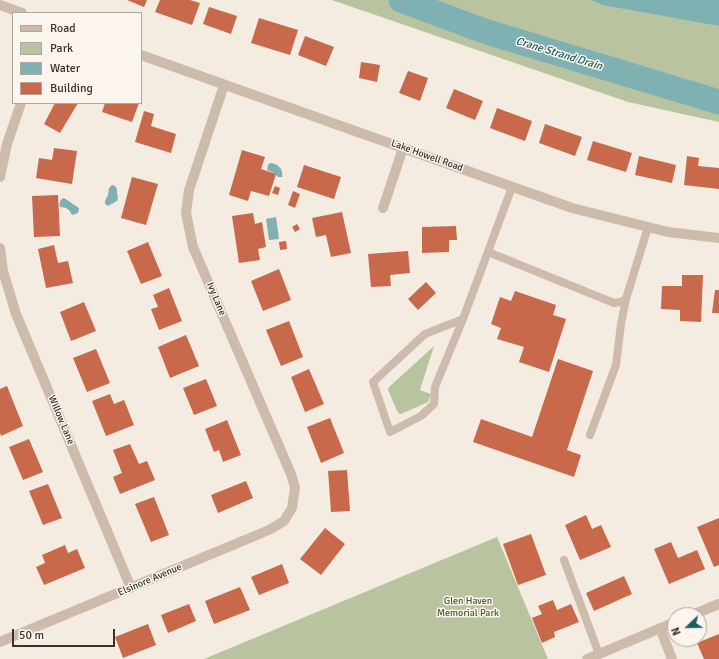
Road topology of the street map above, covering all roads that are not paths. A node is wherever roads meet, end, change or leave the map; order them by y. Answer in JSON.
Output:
{"nodes":[{"id":1,"x":0,"y":6,"type":"edge"},
{"id":2,"x":19,"y":12,"type":"edge"},
{"id":3,"x":142,"y":55,"type":"edge"},
{"id":4,"x":224,"y":85,"type":"junction"},
{"id":5,"x":21,"y":104,"type":"edge"},
{"id":6,"x":403,"y":148,"type":"junction"},
{"id":7,"x":0,"y":177,"type":"edge"},
{"id":8,"x":512,"y":187,"type":"junction"},
{"id":9,"x":383,"y":208,"type":"dead end"},
{"id":10,"x":648,"y":227,"type":"junction"},
{"id":11,"x":719,"y":238,"type":"edge"},
{"id":12,"x":0,"y":248,"type":"edge"},
{"id":13,"x":488,"y":252,"type":"junction"},
{"id":14,"x":626,"y":299,"type":"junction"},
{"id":15,"x":463,"y":319,"type":"junction"},
{"id":16,"x":590,"y":435,"type":"dead end"},
{"id":17,"x":292,"y":508,"type":"joint"},
{"id":18,"x":564,"y":560,"type":"dead end"},
{"id":19,"x":131,"y":588,"type":"junction"},
{"id":20,"x":719,"y":604,"type":"edge"},
{"id":21,"x":707,"y":609,"type":"edge"},
{"id":22,"x":667,"y":625,"type":"edge"},
{"id":23,"x":660,"y":628,"type":"junction"},
{"id":24,"x":0,"y":642,"type":"edge"},
{"id":25,"x":599,"y":654,"type":"junction"},
{"id":26,"x":587,"y":659,"type":"edge"},
{"id":27,"x":672,"y":659,"type":"edge"}],
"edges":[{"from":1,"to":2,"type":"street"},
{"from":3,"to":4,"type":"street","name":"Lake Howell Road"},
{"from":4,"to":6,"type":"street","name":"Lake Howell Road"},
{"from":4,"to":17,"type":"street","name":"Ivy Lane"},
{"from":5,"to":7,"type":"street"},
{"from":6,"to":8,"type":"street","name":"Lake Howell Road"},
{"from":6,"to":9,"type":"street"},
{"from":8,"to":10,"type":"street","name":"Lake Howell Road"},
{"from":8,"to":13,"type":"lane"},
{"from":10,"to":11,"type":"street","name":"Lake Howell Road"},
{"from":10,"to":14,"type":"lane"},
{"from":12,"to":19,"type":"street","name":"Willow Lane"},
{"from":13,"to":14,"type":"lane"},
{"from":13,"to":15,"type":"lane"},
{"from":14,"to":16,"type":"lane"},
{"from":15,"to":15,"type":"lane"},
{"from":17,"to":19,"type":"street","name":"Elsinore Avenue"},
{"from":18,"to":25,"type":"lane"},
{"from":19,"to":24,"type":"street","name":"Elsinore Avenue"},
{"from":20,"to":21,"type":"street"},
{"from":22,"to":23,"type":"street"},
{"from":23,"to":25,"type":"street"},
{"from":23,"to":27,"type":"street"},
{"from":25,"to":26,"type":"street"}]}
